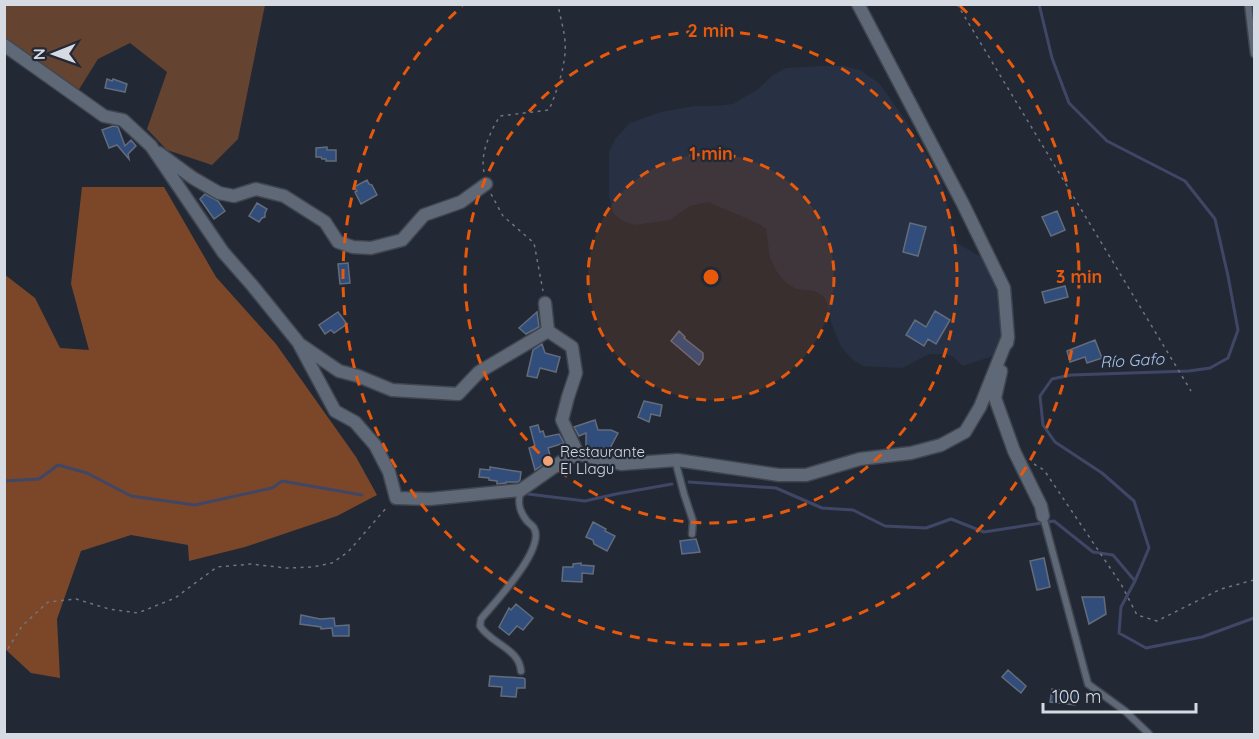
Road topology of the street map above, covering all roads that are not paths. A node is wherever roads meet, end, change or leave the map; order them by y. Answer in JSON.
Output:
{"nodes":[{"id":1,"x":858,"y":4,"type":"edge"},
{"id":2,"x":1248,"y":4,"type":"edge"},
{"id":3,"x":4,"y":45,"type":"edge"},
{"id":4,"x":1254,"y":54,"type":"edge"},
{"id":5,"x":150,"y":146,"type":"junction"},
{"id":6,"x":486,"y":184,"type":"road end"},
{"id":7,"x":545,"y":303,"type":"road end"},
{"id":8,"x":548,"y":331,"type":"junction"},
{"id":9,"x":1008,"y":337,"type":"junction"},
{"id":10,"x":298,"y":342,"type":"junction"},
{"id":11,"x":578,"y":454,"type":"junction"},
{"id":12,"x":675,"y":460,"type":"junction"},
{"id":13,"x":521,"y":490,"type":"junction"},
{"id":14,"x":1043,"y":516,"type":"joint"},
{"id":15,"x":692,"y":534,"type":"dead end"},
{"id":16,"x":521,"y":671,"type":"dead end"},
{"id":17,"x":1149,"y":735,"type":"edge"}],
"edges":[{"from":1,"to":9,"type":"street"},
{"from":2,"to":4,"type":"lane"},
{"from":3,"to":5,"type":"street"},
{"from":5,"to":6,"type":"street"},
{"from":5,"to":10,"type":"street"},
{"from":7,"to":8,"type":"street"},
{"from":8,"to":10,"type":"street"},
{"from":8,"to":11,"type":"street"},
{"from":9,"to":12,"type":"street"},
{"from":9,"to":14,"type":"street"},
{"from":10,"to":13,"type":"street"},
{"from":11,"to":12,"type":"street"},
{"from":11,"to":13,"type":"street"},
{"from":12,"to":15,"type":"lane"},
{"from":13,"to":16,"type":"lane"},
{"from":14,"to":17,"type":"lane"}]}
